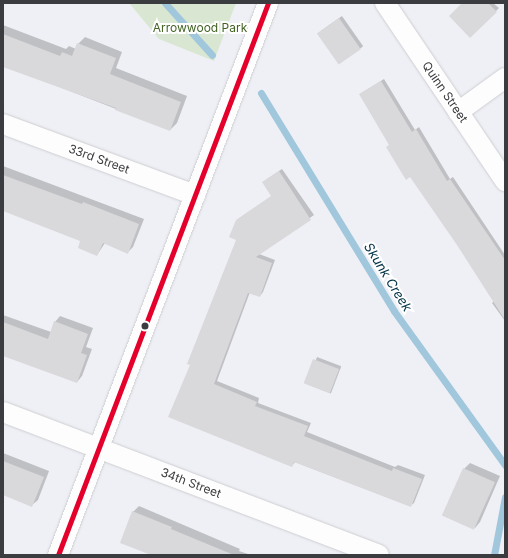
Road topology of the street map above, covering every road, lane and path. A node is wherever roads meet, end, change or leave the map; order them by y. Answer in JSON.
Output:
{"nodes":[{"id":1,"x":268,"y":3,"type":"edge"},
{"id":2,"x":385,"y":3,"type":"edge"},
{"id":3,"x":505,"y":78,"type":"edge"},
{"id":4,"x":458,"y":112,"type":"junction"},
{"id":5,"x":3,"y":124,"type":"edge"},
{"id":6,"x":505,"y":181,"type":"edge"},
{"id":7,"x":195,"y":195,"type":"junction"},
{"id":8,"x":3,"y":412,"type":"edge"},
{"id":9,"x":99,"y":448,"type":"junction"},
{"id":10,"x":58,"y":555,"type":"edge"},
{"id":11,"x":379,"y":555,"type":"edge"}],
"edges":[{"from":1,"to":7,"type":"street"},
{"from":2,"to":4,"type":"street","name":"Quinn Street"},
{"from":3,"to":4,"type":"street"},
{"from":4,"to":6,"type":"street","name":"Quinn Street"},
{"from":5,"to":7,"type":"street","name":"33rd Street"},
{"from":7,"to":9,"type":"street"},
{"from":8,"to":9,"type":"street","name":"34th Street"},
{"from":9,"to":10,"type":"street"},
{"from":9,"to":11,"type":"street","name":"34th Street"}]}
